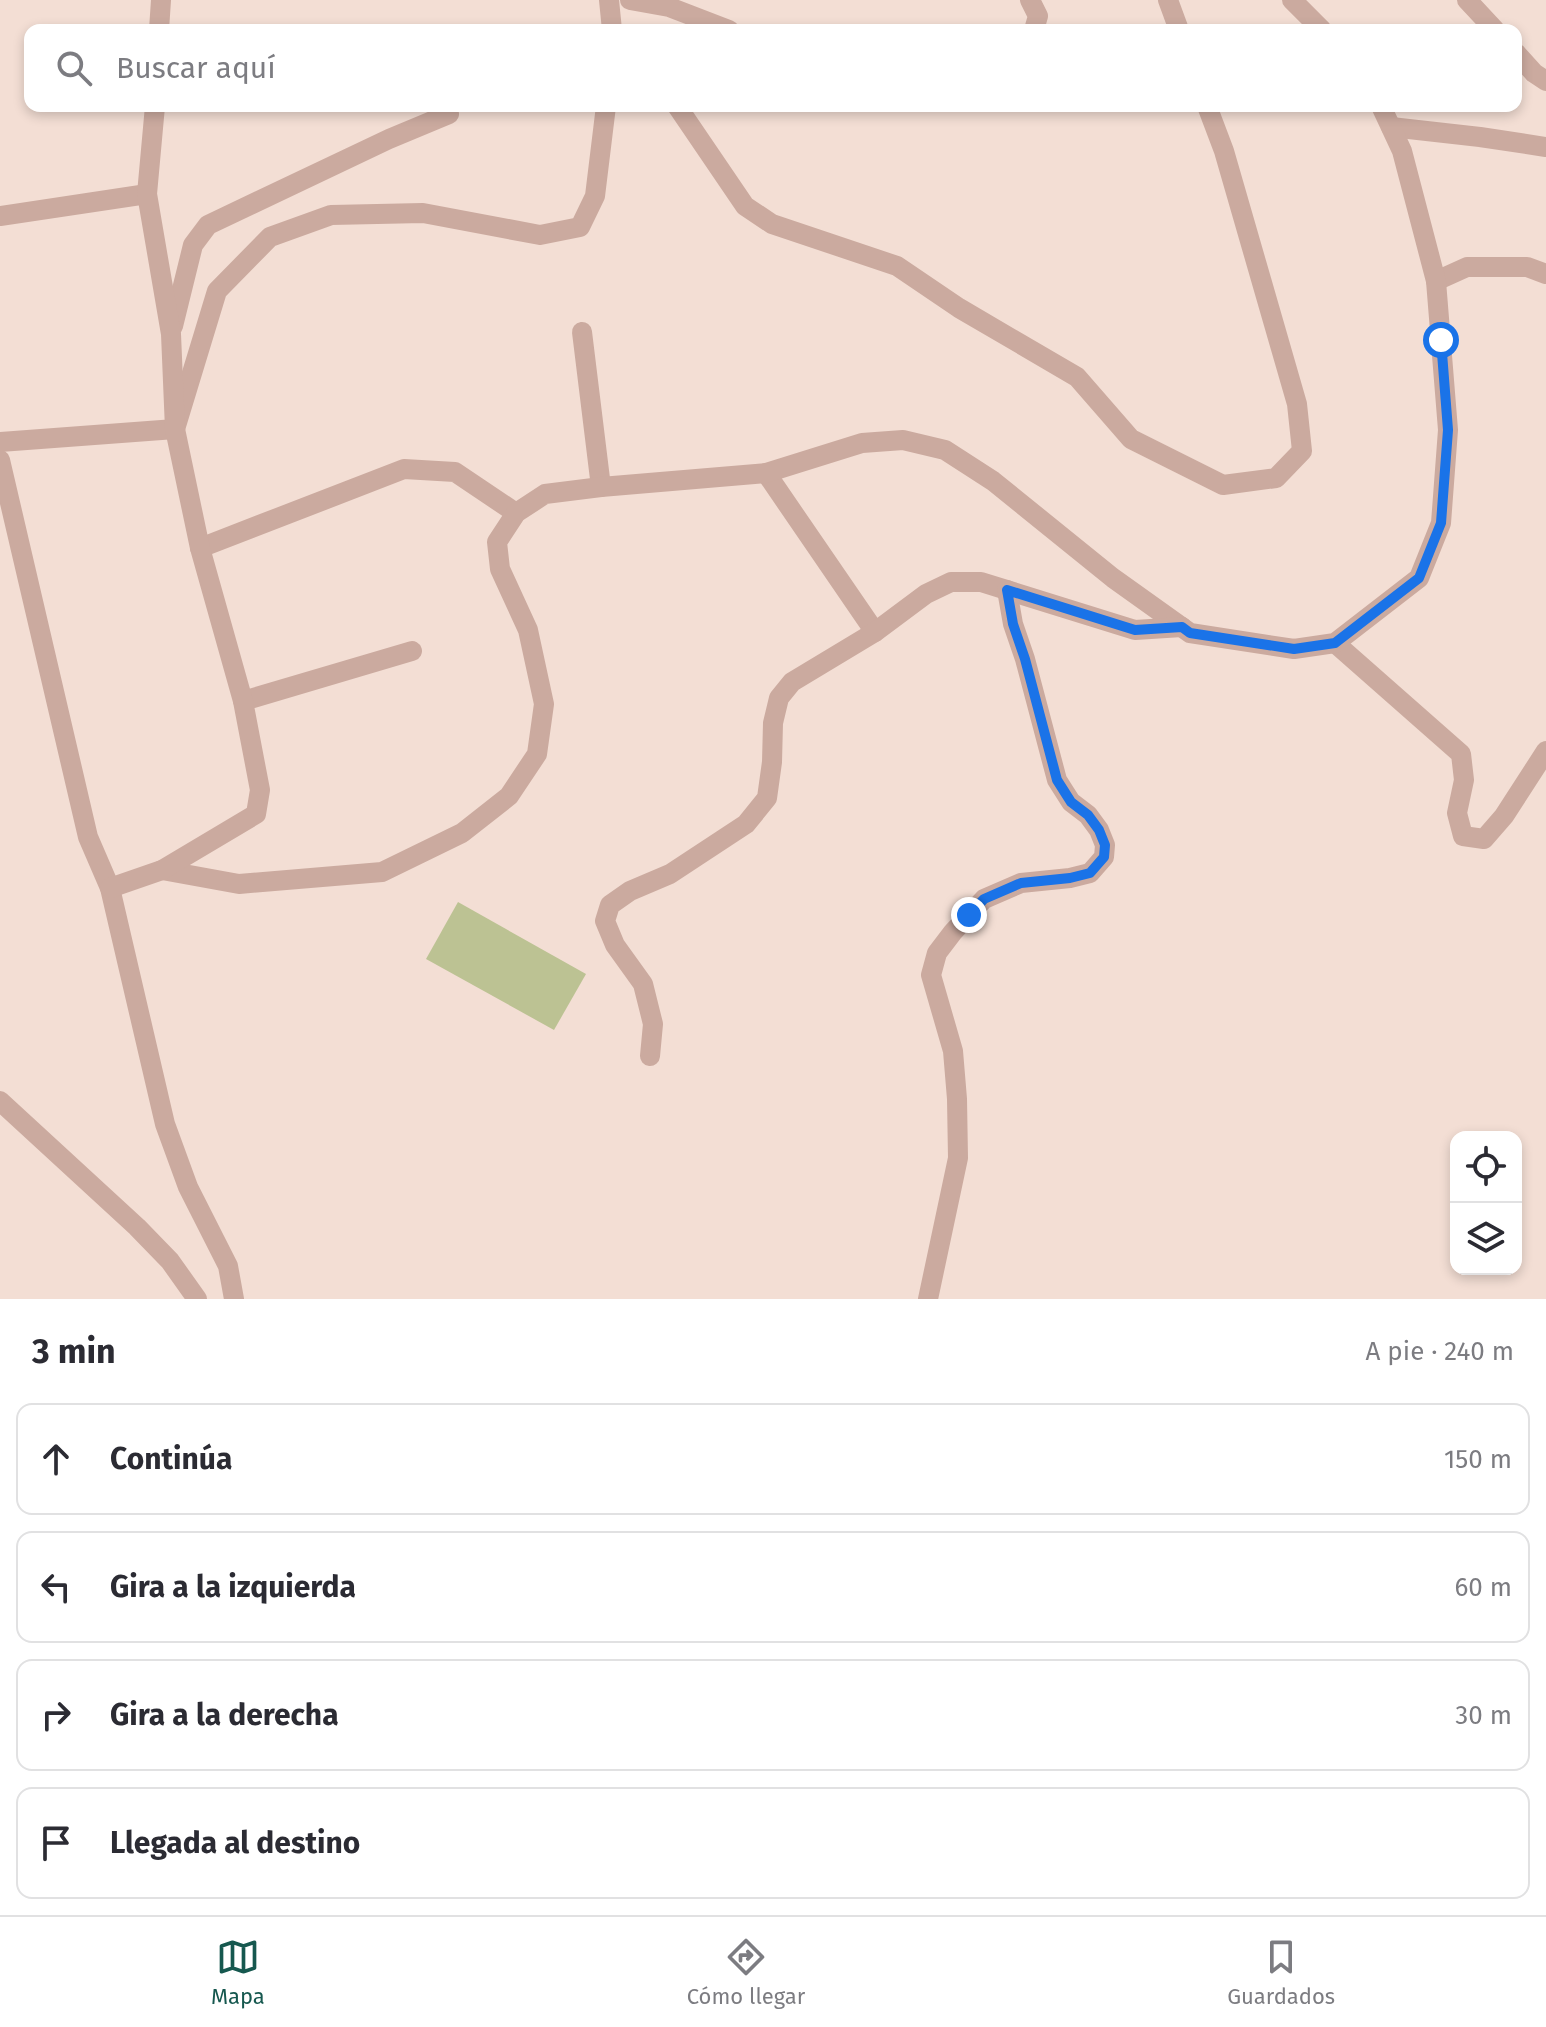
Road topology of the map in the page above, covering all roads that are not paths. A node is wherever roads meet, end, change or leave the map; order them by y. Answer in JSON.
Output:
{"nodes":[{"id":1,"x":161,"y":0,"type":"edge"},
{"id":2,"x":609,"y":0,"type":"edge"},
{"id":3,"x":630,"y":0,"type":"edge"},
{"id":4,"x":1030,"y":0,"type":"edge"},
{"id":5,"x":1168,"y":0,"type":"edge"},
{"id":6,"x":1292,"y":0,"type":"edge"},
{"id":7,"x":1467,"y":0,"type":"edge"},
{"id":8,"x":159,"y":24,"type":"edge"},
{"id":9,"x":611,"y":24,"type":"edge"},
{"id":10,"x":713,"y":24,"type":"edge"},
{"id":11,"x":1036,"y":24,"type":"edge"},
{"id":12,"x":1177,"y":24,"type":"edge"},
{"id":13,"x":1316,"y":24,"type":"edge"},
{"id":14,"x":1489,"y":24,"type":"edge"},
{"id":15,"x":1522,"y":58,"type":"edge"},
{"id":16,"x":1542,"y":75,"type":"edge"},
{"id":17,"x":154,"y":112,"type":"edge"},
{"id":18,"x":605,"y":112,"type":"edge"},
{"id":19,"x":681,"y":112,"type":"edge"},
{"id":20,"x":1209,"y":112,"type":"edge"},
{"id":21,"x":1384,"y":112,"type":"edge"},
{"id":22,"x":449,"y":114,"type":"dead end"},
{"id":23,"x":1391,"y":127,"type":"junction"},
{"id":24,"x":1546,"y":147,"type":"edge"},
{"id":25,"x":147,"y":194,"type":"junction"},
{"id":26,"x":0,"y":216,"type":"edge"},
{"id":27,"x":1546,"y":274,"type":"edge"},
{"id":28,"x":1436,"y":281,"type":"junction"},
{"id":29,"x":582,"y":332,"type":"dead end"},
{"id":30,"x":171,"y":334,"type":"junction"},
{"id":31,"x":175,"y":429,"type":"junction"},
{"id":32,"x":0,"y":442,"type":"edge"},
{"id":33,"x":0,"y":460,"type":"edge"},
{"id":34,"x":766,"y":473,"type":"junction"},
{"id":35,"x":601,"y":487,"type":"junction"},
{"id":36,"x":516,"y":513,"type":"junction"},
{"id":37,"x":200,"y":548,"type":"junction"},
{"id":38,"x":1007,"y":590,"type":"junction"},
{"id":39,"x":1182,"y":627,"type":"junction"},
{"id":40,"x":875,"y":632,"type":"junction"},
{"id":41,"x":1335,"y":643,"type":"junction"},
{"id":42,"x":412,"y":651,"type":"dead end"},
{"id":43,"x":243,"y":701,"type":"junction"},
{"id":44,"x":1546,"y":751,"type":"edge"},
{"id":45,"x":162,"y":870,"type":"junction"},
{"id":46,"x":110,"y":888,"type":"junction"},
{"id":47,"x":650,"y":1056,"type":"dead end"},
{"id":48,"x":0,"y":1101,"type":"edge"},
{"id":49,"x":197,"y":1299,"type":"edge"},
{"id":50,"x":234,"y":1299,"type":"edge"},
{"id":51,"x":928,"y":1299,"type":"edge"}],
"edges":[{"from":1,"to":8,"type":"street"},
{"from":2,"to":9,"type":"street"},
{"from":3,"to":10,"type":"street"},
{"from":4,"to":11,"type":"street"},
{"from":5,"to":12,"type":"street"},
{"from":6,"to":13,"type":"street"},
{"from":7,"to":14,"type":"street"},
{"from":15,"to":16,"type":"street"},
{"from":17,"to":25,"type":"street"},
{"from":18,"to":31,"type":"street"},
{"from":19,"to":20,"type":"street"},
{"from":21,"to":23,"type":"street"},
{"from":22,"to":30,"type":"street"},
{"from":23,"to":24,"type":"street"},
{"from":23,"to":28,"type":"street"},
{"from":25,"to":26,"type":"street"},
{"from":25,"to":30,"type":"street"},
{"from":27,"to":28,"type":"street"},
{"from":28,"to":41,"type":"street"},
{"from":29,"to":35,"type":"street"},
{"from":30,"to":31,"type":"street"},
{"from":31,"to":32,"type":"street"},
{"from":31,"to":37,"type":"street"},
{"from":33,"to":46,"type":"street"},
{"from":34,"to":35,"type":"street"},
{"from":34,"to":39,"type":"street"},
{"from":34,"to":40,"type":"street"},
{"from":35,"to":36,"type":"street"},
{"from":36,"to":37,"type":"street"},
{"from":36,"to":45,"type":"street"},
{"from":37,"to":43,"type":"street"},
{"from":38,"to":39,"type":"street"},
{"from":38,"to":40,"type":"street"},
{"from":38,"to":51,"type":"street"},
{"from":39,"to":41,"type":"street"},
{"from":40,"to":47,"type":"street"},
{"from":41,"to":44,"type":"street"},
{"from":42,"to":43,"type":"street"},
{"from":43,"to":45,"type":"street"},
{"from":45,"to":46,"type":"street"},
{"from":46,"to":50,"type":"street"},
{"from":48,"to":49,"type":"street"}]}
